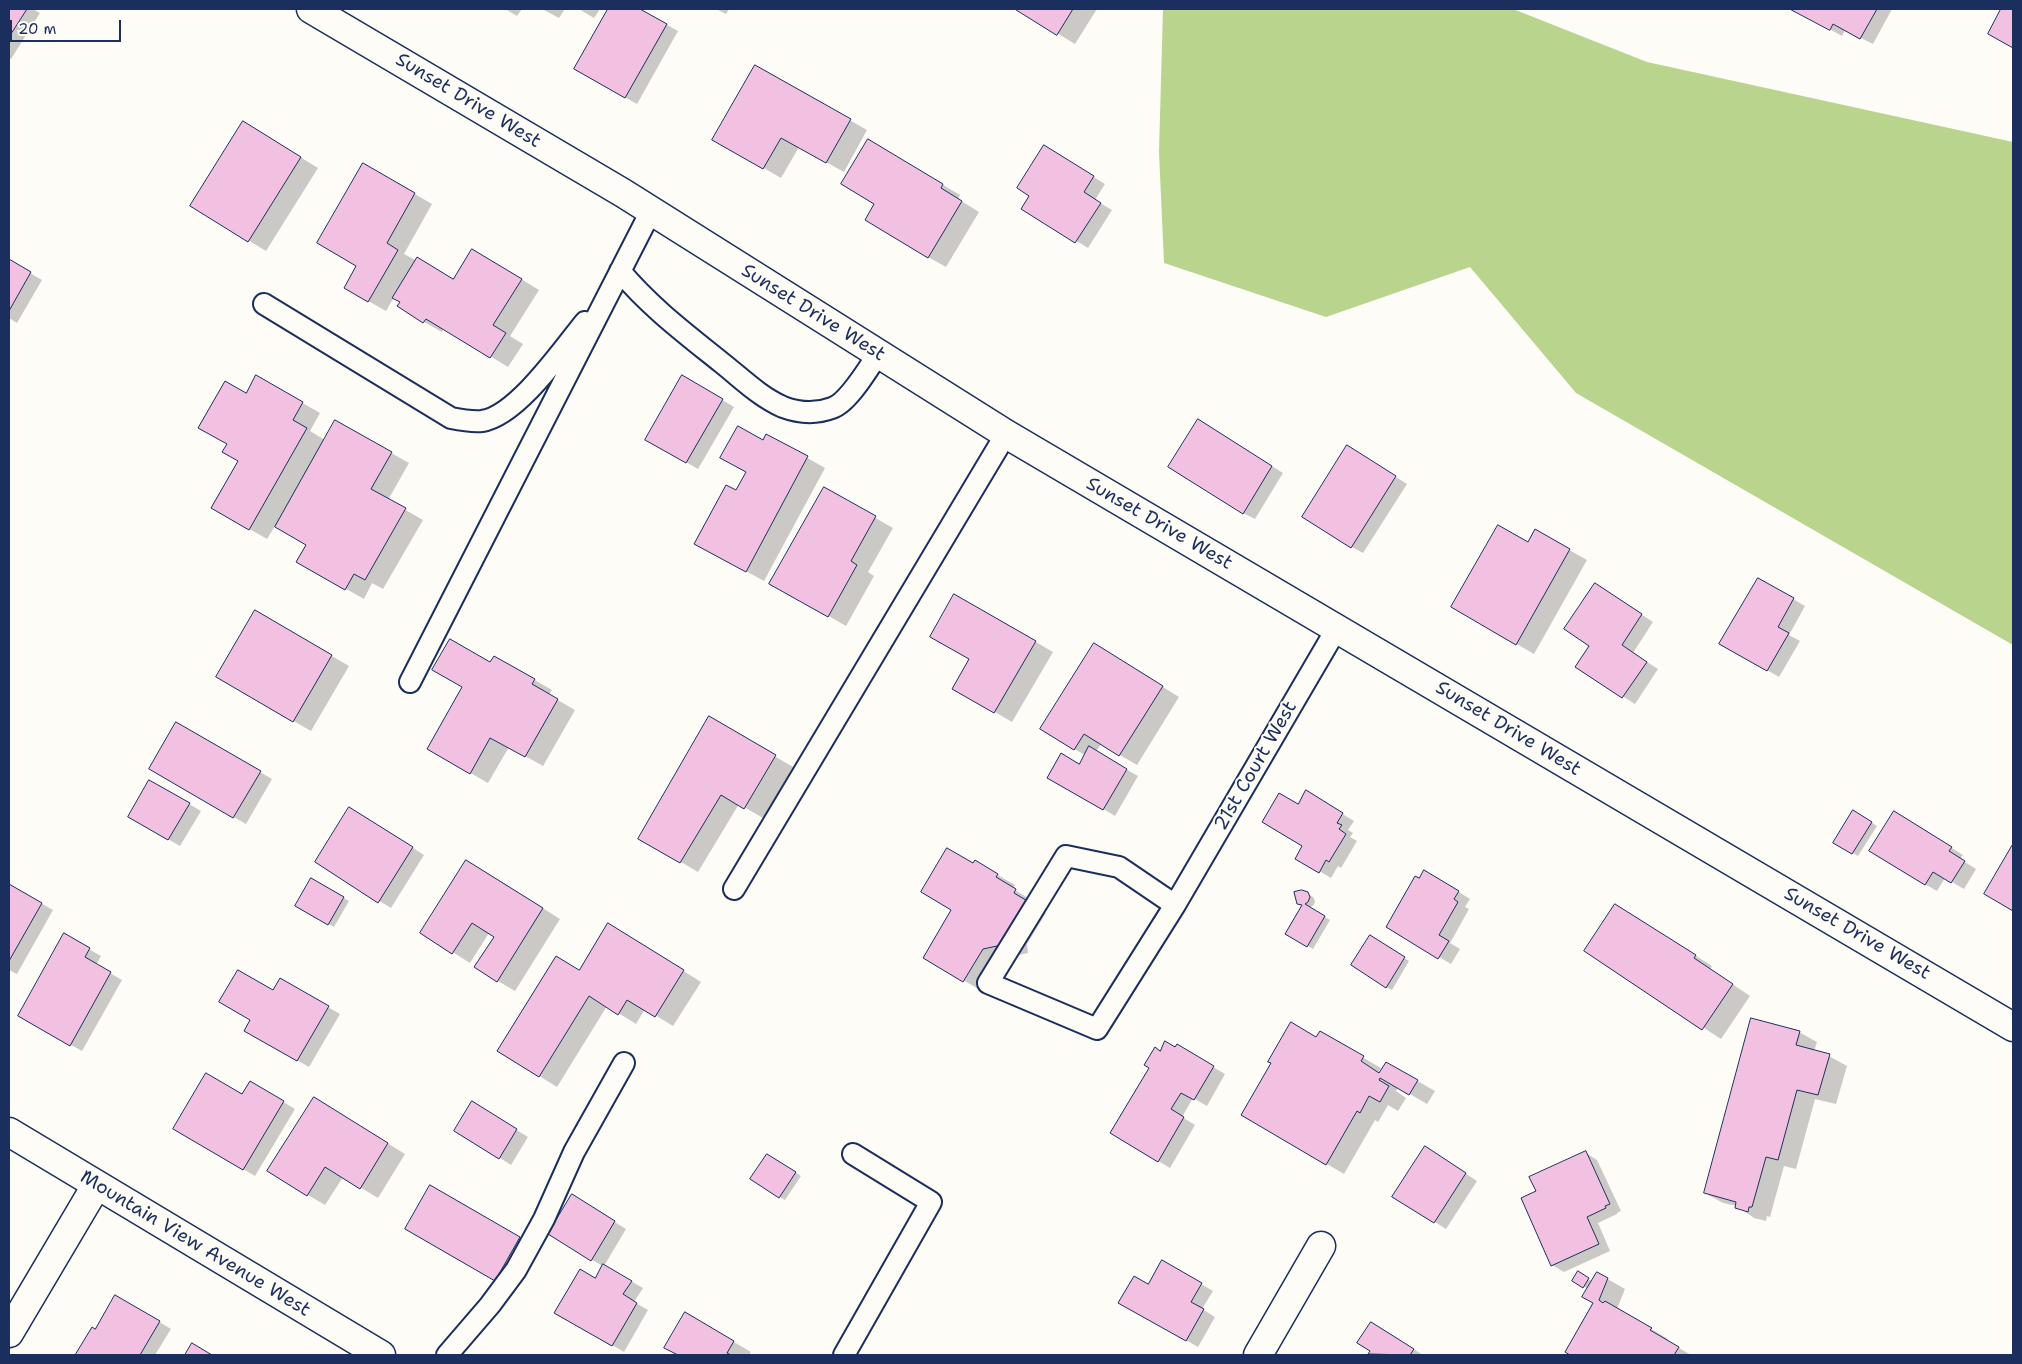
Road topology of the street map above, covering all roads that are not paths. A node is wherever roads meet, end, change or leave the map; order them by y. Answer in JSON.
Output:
{"nodes":[{"id":1,"x":311,"y":9,"type":"edge"},
{"id":2,"x":651,"y":211,"type":"junction"},
{"id":3,"x":620,"y":271,"type":"junction"},
{"id":4,"x":610,"y":291,"type":"junction"},
{"id":5,"x":264,"y":304,"type":"dead end"},
{"id":6,"x":878,"y":354,"type":"junction"},
{"id":7,"x":1006,"y":434,"type":"junction"},
{"id":8,"x":1337,"y":628,"type":"junction"},
{"id":9,"x":410,"y":682,"type":"dead end"},
{"id":10,"x":734,"y":889,"type":"dead end"},
{"id":11,"x":1175,"y":905,"type":"junction"},
{"id":12,"x":2013,"y":1027,"type":"edge"},
{"id":13,"x":624,"y":1063,"type":"dead end"},
{"id":14,"x":9,"y":1132,"type":"edge"},
{"id":15,"x":853,"y":1154,"type":"dead end"},
{"id":16,"x":96,"y":1186,"type":"junction"},
{"id":17,"x":1321,"y":1246,"type":"dead end"},
{"id":18,"x":9,"y":1333,"type":"edge"},
{"id":19,"x":381,"y":1355,"type":"edge"},
{"id":20,"x":447,"y":1355,"type":"edge"},
{"id":21,"x":844,"y":1355,"type":"edge"},
{"id":22,"x":1258,"y":1355,"type":"edge"}],
"edges":[{"from":1,"to":2,"type":"street","name":"Sunset Drive West"},
{"from":2,"to":3,"type":"lane"},
{"from":2,"to":6,"type":"street","name":"Sunset Drive West"},
{"from":3,"to":4,"type":"lane"},
{"from":3,"to":6,"type":"lane"},
{"from":4,"to":5,"type":"lane"},
{"from":4,"to":9,"type":"lane"},
{"from":6,"to":7,"type":"street","name":"Sunset Drive West"},
{"from":7,"to":8,"type":"street","name":"Sunset Drive West"},
{"from":7,"to":10,"type":"lane"},
{"from":8,"to":11,"type":"lane","name":"21st Court West"},
{"from":8,"to":12,"type":"street","name":"Sunset Drive West"},
{"from":11,"to":11,"type":"lane","name":"21st Court West"},
{"from":13,"to":20,"type":"lane"},
{"from":14,"to":16,"type":"street","name":"Mountain View Avenue West"},
{"from":15,"to":21,"type":"lane"},
{"from":16,"to":18,"type":"street"},
{"from":16,"to":19,"type":"street","name":"Mountain View Avenue West"},
{"from":17,"to":22,"type":"street"}]}
